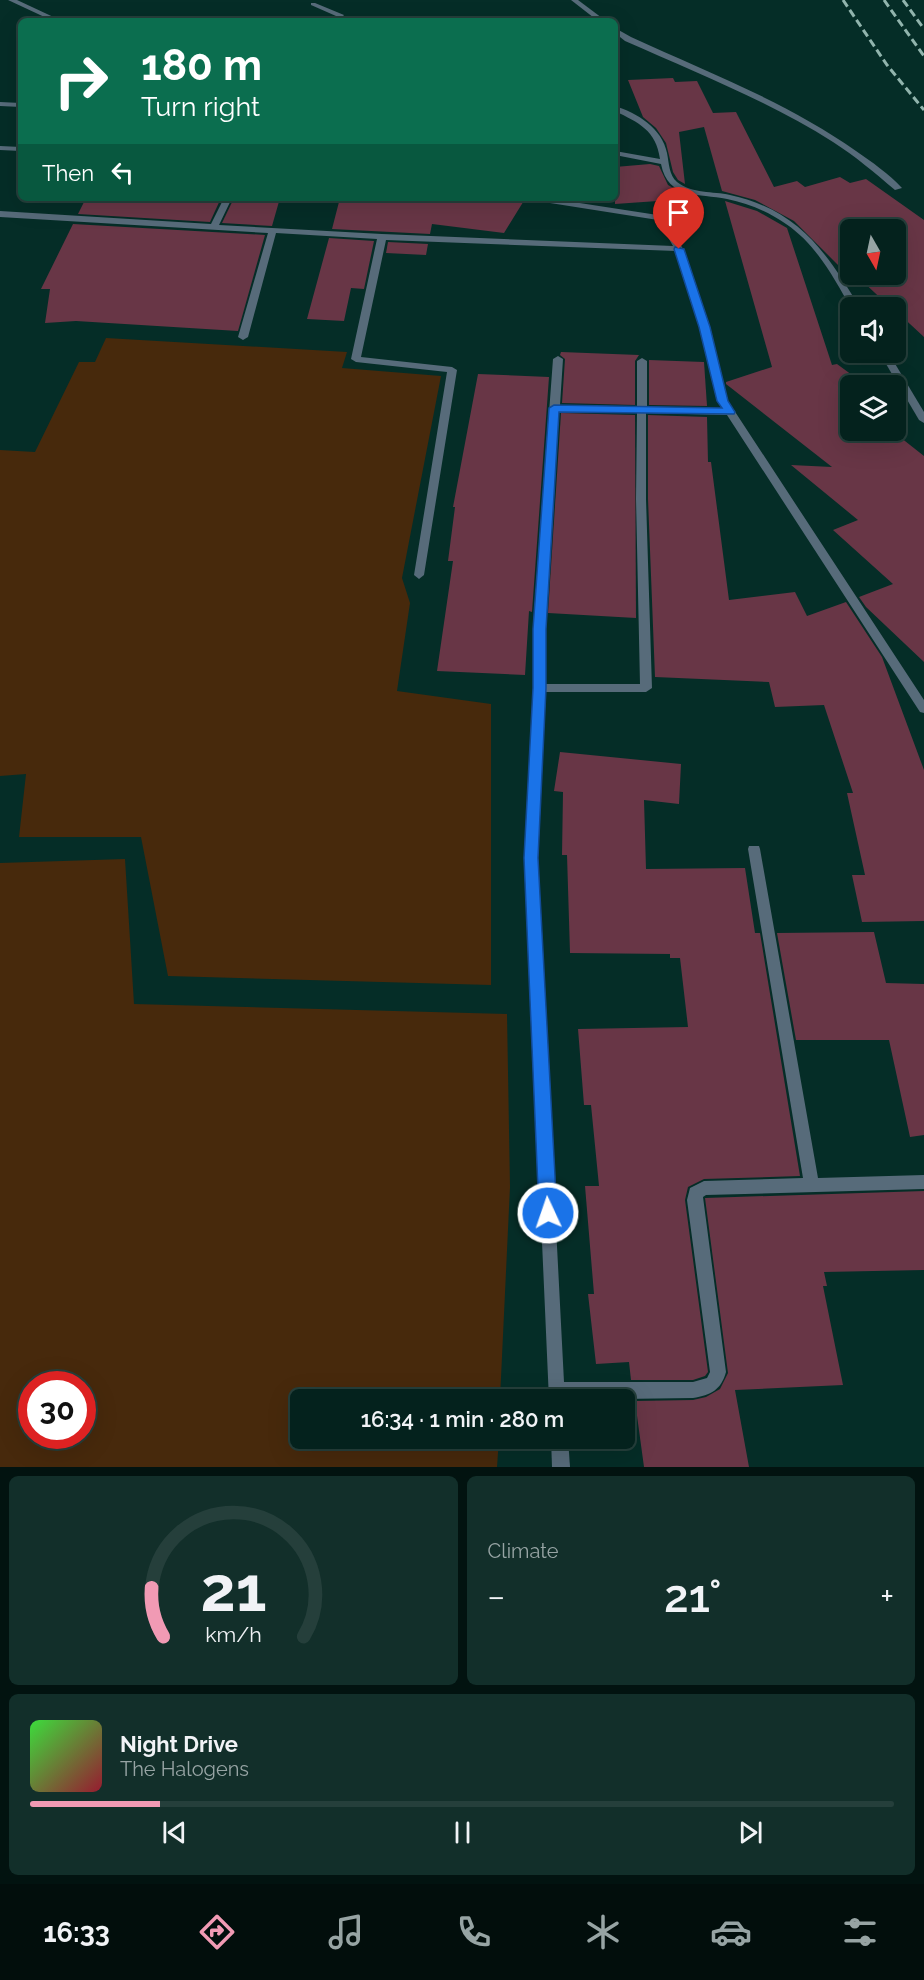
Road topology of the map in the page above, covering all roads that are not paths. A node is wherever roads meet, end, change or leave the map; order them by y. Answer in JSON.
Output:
{"nodes":[{"id":1,"x":11,"y":0,"type":"edge"},
{"id":2,"x":574,"y":0,"type":"edge"},
{"id":3,"x":313,"y":4,"type":"dead end"},
{"id":4,"x":52,"y":18,"type":"edge"},
{"id":5,"x":338,"y":18,"type":"edge"},
{"id":6,"x":599,"y":18,"type":"edge"},
{"id":7,"x":618,"y":32,"type":"edge"},
{"id":8,"x":0,"y":104,"type":"edge"},
{"id":9,"x":18,"y":105,"type":"edge"},
{"id":10,"x":618,"y":110,"type":"edge"},
{"id":11,"x":0,"y":148,"type":"edge"},
{"id":12,"x":18,"y":149,"type":"edge"},
{"id":13,"x":618,"y":154,"type":"edge"},
{"id":14,"x":664,"y":162,"type":"junction"},
{"id":15,"x":898,"y":188,"type":"dead end"},
{"id":16,"x":227,"y":201,"type":"edge"},
{"id":17,"x":550,"y":201,"type":"edge"},
{"id":18,"x":0,"y":214,"type":"edge"},
{"id":19,"x":214,"y":227,"type":"junction"},
{"id":20,"x":273,"y":229,"type":"junction"},
{"id":21,"x":382,"y":237,"type":"junction"},
{"id":22,"x":679,"y":249,"type":"junction"},
{"id":23,"x":849,"y":297,"type":"edge"},
{"id":24,"x":243,"y":337,"type":"dead end"},
{"id":25,"x":558,"y":359,"type":"dead end"},
{"id":26,"x":642,"y":361,"type":"dead end"},
{"id":27,"x":890,"y":363,"type":"edge"},
{"id":28,"x":554,"y":408,"type":"junction"},
{"id":29,"x":641,"y":410,"type":"junction"},
{"id":30,"x":730,"y":412,"type":"junction"},
{"id":31,"x":924,"y":420,"type":"edge"},
{"id":32,"x":419,"y":575,"type":"dead end"},
{"id":33,"x":540,"y":688,"type":"junction"},
{"id":34,"x":922,"y":703,"type":"edge"},
{"id":35,"x":754,"y":849,"type":"dead end"},
{"id":36,"x":924,"y":1182,"type":"edge"},
{"id":37,"x":812,"y":1186,"type":"junction"},
{"id":38,"x":557,"y":1389,"type":"edge"},
{"id":39,"x":635,"y":1392,"type":"edge"},
{"id":40,"x":560,"y":1449,"type":"edge"},
{"id":41,"x":561,"y":1467,"type":"edge"}],
"edges":[{"from":1,"to":4,"type":"street"},
{"from":2,"to":6,"type":"street"},
{"from":3,"to":5,"type":"street"},
{"from":7,"to":15,"type":"street"},
{"from":8,"to":9,"type":"street"},
{"from":10,"to":14,"type":"street"},
{"from":11,"to":12,"type":"street"},
{"from":13,"to":14,"type":"street"},
{"from":14,"to":23,"type":"street"},
{"from":16,"to":19,"type":"street"},
{"from":17,"to":22,"type":"street"},
{"from":18,"to":19,"type":"street"},
{"from":19,"to":20,"type":"street"},
{"from":20,"to":21,"type":"street"},
{"from":20,"to":24,"type":"street"},
{"from":21,"to":22,"type":"street"},
{"from":21,"to":32,"type":"street"},
{"from":22,"to":30,"type":"street"},
{"from":25,"to":28,"type":"street"},
{"from":26,"to":29,"type":"street"},
{"from":27,"to":31,"type":"street"},
{"from":28,"to":29,"type":"street"},
{"from":28,"to":33,"type":"street"},
{"from":29,"to":30,"type":"street"},
{"from":29,"to":33,"type":"street"},
{"from":30,"to":34,"type":"street"},
{"from":33,"to":38,"type":"street"},
{"from":35,"to":37,"type":"street"},
{"from":36,"to":37,"type":"street"},
{"from":37,"to":39,"type":"street"},
{"from":40,"to":41,"type":"street"}]}
